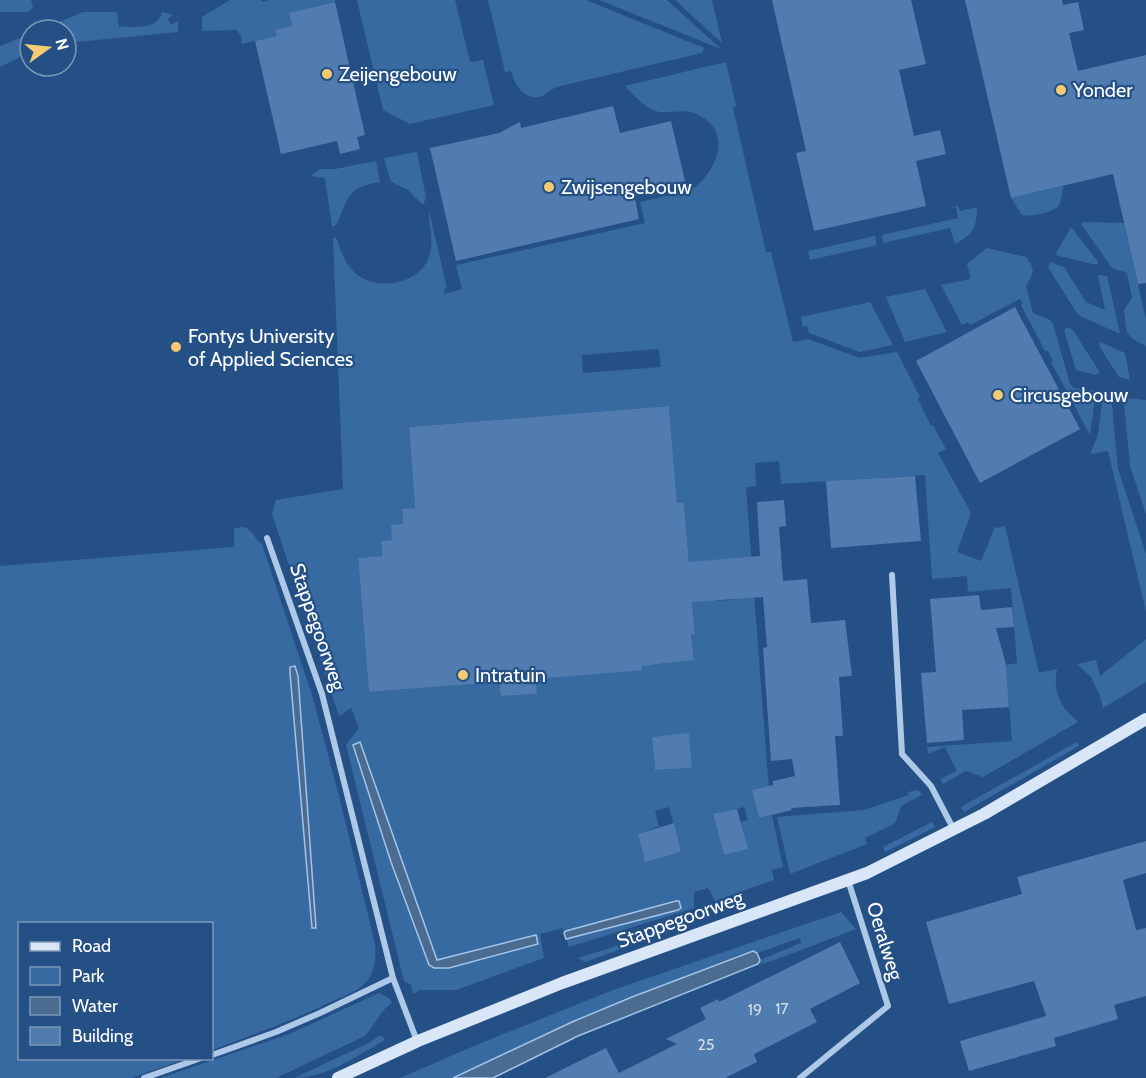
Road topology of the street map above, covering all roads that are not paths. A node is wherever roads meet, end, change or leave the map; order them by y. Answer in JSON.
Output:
{"nodes":[{"id":1,"x":267,"y":538,"type":"dead end"},
{"id":2,"x":892,"y":575,"type":"dead end"},
{"id":3,"x":1146,"y":719,"type":"edge"},
{"id":4,"x":954,"y":830,"type":"junction"},
{"id":5,"x":848,"y":880,"type":"junction"},
{"id":6,"x":393,"y":978,"type":"junction"},
{"id":7,"x":418,"y":1041,"type":"junction"},
{"id":8,"x":213,"y":1055,"type":"edge"},
{"id":9,"x":198,"y":1060,"type":"edge"},
{"id":10,"x":144,"y":1078,"type":"edge"},
{"id":11,"x":338,"y":1078,"type":"edge"},
{"id":12,"x":800,"y":1078,"type":"edge"}],
"edges":[{"from":1,"to":6,"type":"street","name":"Stappegoorweg"},
{"from":2,"to":4,"type":"street"},
{"from":3,"to":4,"type":"street","name":"Stappegoorweg"},
{"from":4,"to":5,"type":"street","name":"Stappegoorweg"},
{"from":5,"to":7,"type":"street","name":"Stappegoorweg"},
{"from":5,"to":12,"type":"street","name":"Oeralweg"},
{"from":6,"to":7,"type":"street","name":"Stappegoorweg"},
{"from":6,"to":8,"type":"street"},
{"from":7,"to":11,"type":"street","name":"Stappegoorweg"},
{"from":9,"to":10,"type":"street"}]}
